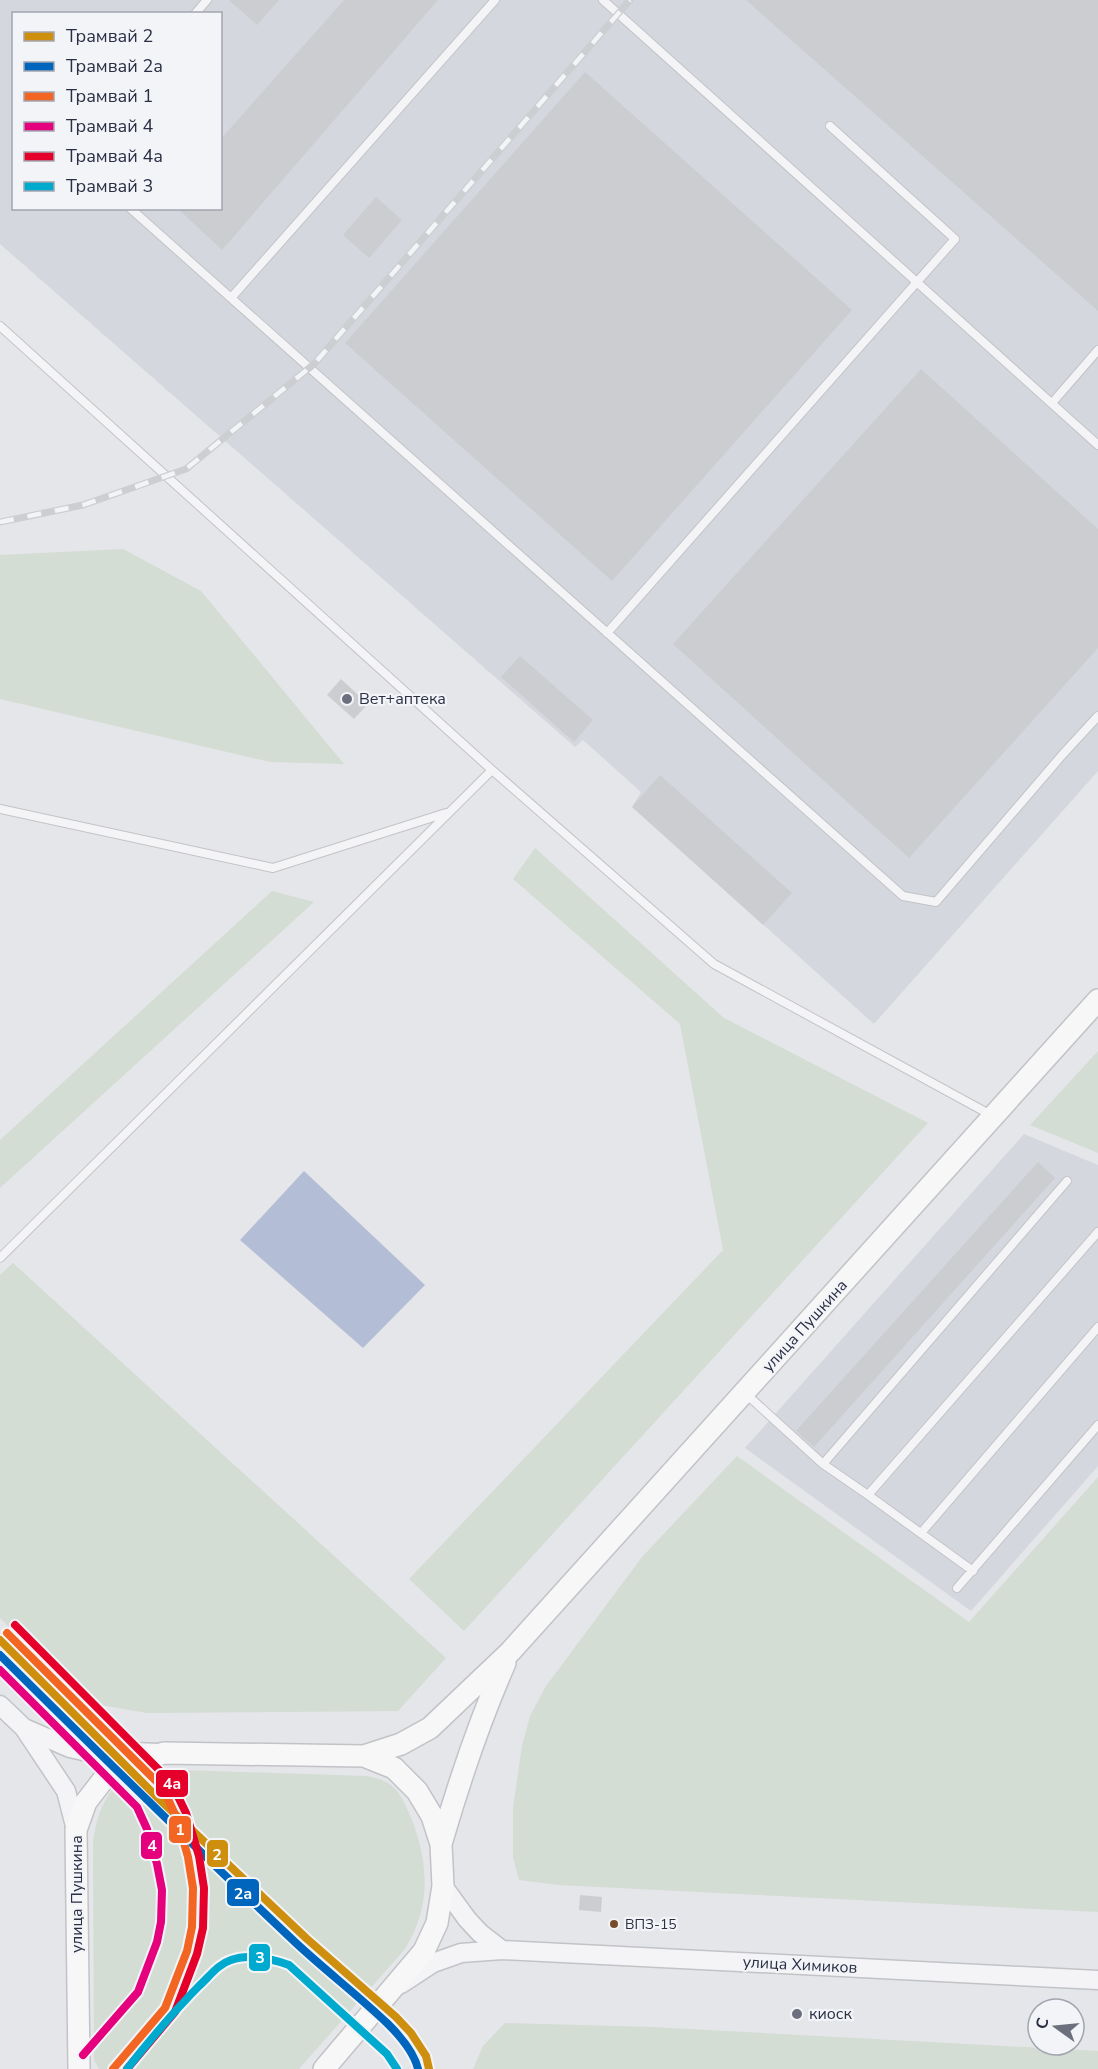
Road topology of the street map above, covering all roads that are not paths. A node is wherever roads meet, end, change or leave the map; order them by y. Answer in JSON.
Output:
{"nodes":[{"id":1,"x":207,"y":0,"type":"edge"},
{"id":2,"x":495,"y":0,"type":"edge"},
{"id":3,"x":603,"y":0,"type":"edge"},
{"id":4,"x":197,"y":12,"type":"edge"},
{"id":5,"x":830,"y":126,"type":"dead end"},
{"id":6,"x":132,"y":210,"type":"edge"},
{"id":7,"x":917,"y":282,"type":"junction"},
{"id":8,"x":231,"y":298,"type":"junction"},
{"id":9,"x":0,"y":326,"type":"edge"},
{"id":10,"x":1098,"y":350,"type":"edge"},
{"id":11,"x":1052,"y":403,"type":"junction"},
{"id":12,"x":1098,"y":431,"type":"edge"},
{"id":13,"x":1091,"y":439,"type":"junction"},
{"id":14,"x":1098,"y":445,"type":"edge"},
{"id":15,"x":607,"y":633,"type":"junction"},
{"id":16,"x":1098,"y":716,"type":"edge"},
{"id":17,"x":492,"y":770,"type":"junction"},
{"id":18,"x":0,"y":809,"type":"edge"},
{"id":19,"x":447,"y":813,"type":"junction"},
{"id":20,"x":1098,"y":999,"type":"edge"},
{"id":21,"x":993,"y":1116,"type":"junction"},
{"id":22,"x":1067,"y":1181,"type":"dead end"},
{"id":23,"x":1098,"y":1232,"type":"edge"},
{"id":24,"x":0,"y":1258,"type":"edge"},
{"id":25,"x":1098,"y":1327,"type":"edge"},
{"id":26,"x":744,"y":1393,"type":"junction"},
{"id":27,"x":1098,"y":1425,"type":"edge"},
{"id":28,"x":823,"y":1464,"type":"junction"},
{"id":29,"x":868,"y":1495,"type":"junction"},
{"id":30,"x":921,"y":1533,"type":"junction"},
{"id":31,"x":973,"y":1571,"type":"junction"},
{"id":32,"x":957,"y":1588,"type":"dead end"},
{"id":33,"x":510,"y":1652,"type":"junction"},
{"id":34,"x":0,"y":1704,"type":"edge"},
{"id":35,"x":24,"y":1728,"type":"junction"},
{"id":36,"x":164,"y":1753,"type":"junction"},
{"id":37,"x":364,"y":1756,"type":"junction"},
{"id":38,"x":76,"y":1830,"type":"junction"},
{"id":39,"x":441,"y":1844,"type":"junction"},
{"id":40,"x":443,"y":1886,"type":"junction"},
{"id":41,"x":502,"y":1950,"type":"junction"},
{"id":42,"x":1098,"y":1980,"type":"edge"},
{"id":43,"x":395,"y":1988,"type":"junction"},
{"id":44,"x":79,"y":2069,"type":"edge"},
{"id":45,"x":324,"y":2069,"type":"edge"}],
"edges":[{"from":1,"to":4,"type":"lane"},
{"from":2,"to":8,"type":"lane"},
{"from":3,"to":7,"type":"lane"},
{"from":5,"to":7,"type":"lane"},
{"from":6,"to":8,"type":"lane"},
{"from":7,"to":11,"type":"lane"},
{"from":7,"to":15,"type":"lane"},
{"from":8,"to":15,"type":"lane"},
{"from":9,"to":17,"type":"lane"},
{"from":10,"to":11,"type":"lane"},
{"from":11,"to":13,"type":"lane"},
{"from":12,"to":13,"type":"lane"},
{"from":13,"to":14,"type":"lane"},
{"from":15,"to":16,"type":"lane"},
{"from":17,"to":19,"type":"lane"},
{"from":17,"to":21,"type":"lane"},
{"from":18,"to":19,"type":"lane"},
{"from":19,"to":24,"type":"lane"},
{"from":20,"to":21,"type":"main road","name":"улица Пушкина"},
{"from":21,"to":26,"type":"main road","name":"улица Пушкина"},
{"from":22,"to":28,"type":"lane"},
{"from":23,"to":29,"type":"lane"},
{"from":25,"to":30,"type":"lane"},
{"from":26,"to":28,"type":"lane"},
{"from":26,"to":33,"type":"main road","name":"улица Пушкина"},
{"from":27,"to":31,"type":"lane"},
{"from":28,"to":29,"type":"lane"},
{"from":29,"to":30,"type":"lane"},
{"from":30,"to":31,"type":"lane"},
{"from":31,"to":32,"type":"lane"},
{"from":33,"to":37,"type":"main road","name":"улица Пушкина"},
{"from":33,"to":39,"type":"main road","name":"улица Пушкина"},
{"from":34,"to":35,"type":"street"},
{"from":35,"to":36,"type":"street"},
{"from":35,"to":38,"type":"street"},
{"from":36,"to":37,"type":"main road","name":"улица Пушкина"},
{"from":36,"to":38,"type":"main road","name":"улица Пушкина"},
{"from":37,"to":39,"type":"main road","name":"улица Пушкина"},
{"from":38,"to":44,"type":"main road","name":"улица Пушкина"},
{"from":39,"to":40,"type":"main road","name":"улица Пушкина"},
{"from":40,"to":41,"type":"street"},
{"from":40,"to":43,"type":"main road","name":"улица Пушкина"},
{"from":41,"to":42,"type":"street","name":"улица Химиков"},
{"from":41,"to":43,"type":"street","name":"улица Химиков"},
{"from":43,"to":45,"type":"main road","name":"улица Пушкина"}]}
